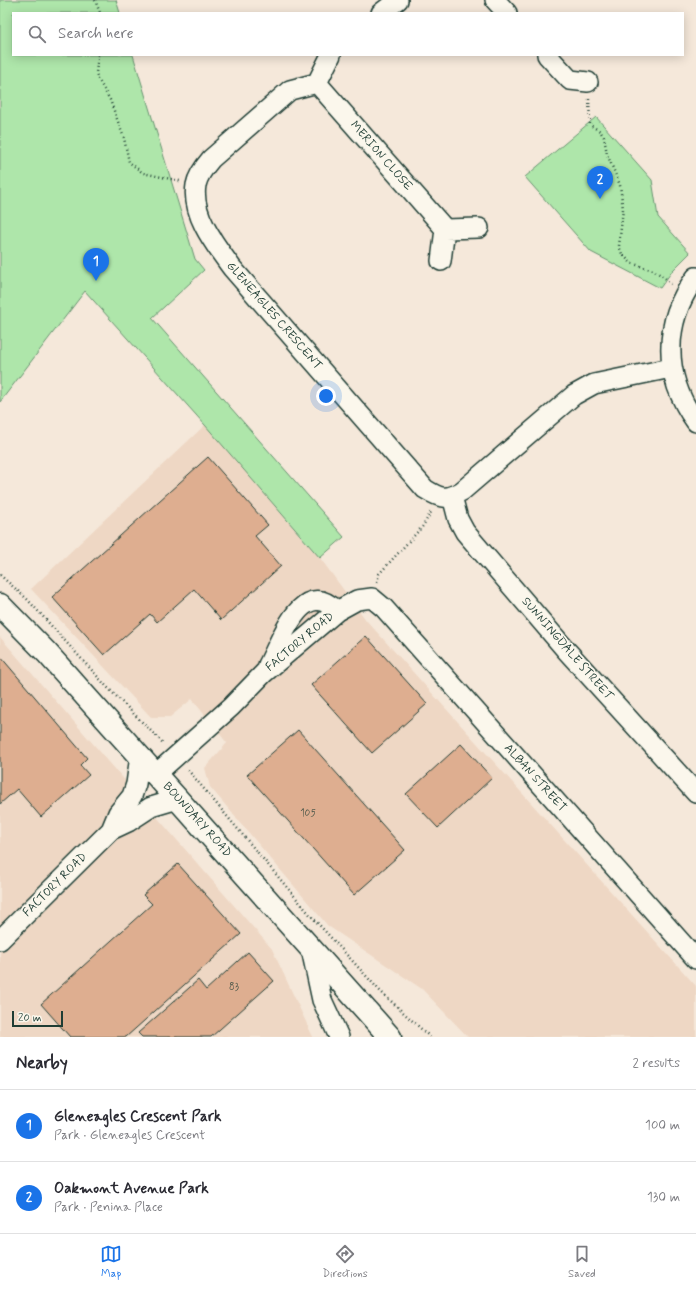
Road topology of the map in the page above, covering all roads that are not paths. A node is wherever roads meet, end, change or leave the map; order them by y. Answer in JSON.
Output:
{"nodes":[{"id":1,"x":495,"y":0,"type":"edge"},
{"id":2,"x":507,"y":12,"type":"edge"},
{"id":3,"x":330,"y":56,"type":"edge"},
{"id":4,"x":548,"y":56,"type":"edge"},
{"id":5,"x":588,"y":82,"type":"road end"},
{"id":6,"x":317,"y":83,"type":"junction"},
{"id":7,"x":478,"y":228,"type":"dead end"},
{"id":8,"x":445,"y":229,"type":"junction"},
{"id":9,"x":441,"y":261,"type":"dead end"},
{"id":10,"x":696,"y":277,"type":"edge"},
{"id":11,"x":671,"y":368,"type":"junction"},
{"id":12,"x":696,"y":422,"type":"edge"},
{"id":13,"x":445,"y":497,"type":"junction"},
{"id":14,"x":372,"y":598,"type":"joint"},
{"id":15,"x":0,"y":605,"type":"edge"},
{"id":16,"x":337,"y":611,"type":"junction"},
{"id":17,"x":264,"y":673,"type":"junction"},
{"id":18,"x":140,"y":756,"type":"junction"},
{"id":19,"x":156,"y":774,"type":"junction"},
{"id":20,"x":696,"y":793,"type":"edge"},
{"id":21,"x":178,"y":799,"type":"junction"},
{"id":22,"x":111,"y":830,"type":"junction"},
{"id":23,"x":0,"y":940,"type":"edge"},
{"id":24,"x":311,"y":949,"type":"junction"},
{"id":25,"x":696,"y":959,"type":"edge"},
{"id":26,"x":339,"y":1037,"type":"edge"},
{"id":27,"x":390,"y":1037,"type":"edge"}],
"edges":[{"from":1,"to":2,"type":"street"},
{"from":3,"to":6,"type":"street"},
{"from":4,"to":5,"type":"street"},
{"from":6,"to":8,"type":"street","name":"MERION CLOSE"},
{"from":6,"to":13,"type":"street","name":"GLENEAGLES CRESCENT"},
{"from":7,"to":8,"type":"street"},
{"from":8,"to":9,"type":"street"},
{"from":10,"to":11,"type":"street"},
{"from":11,"to":12,"type":"street"},
{"from":11,"to":13,"type":"street"},
{"from":13,"to":20,"type":"street","name":"SUNNINGDALE STREET"},
{"from":14,"to":16,"type":"street","name":"FACTORY ROAD"},
{"from":14,"to":25,"type":"street","name":"ALBAN STREET"},
{"from":15,"to":18,"type":"main road","name":"BOUNDARY ROAD"},
{"from":16,"to":17,"type":"street","name":"FACTORY ROAD"},
{"from":16,"to":17,"type":"street","name":"FACTORY ROAD"},
{"from":17,"to":19,"type":"street","name":"FACTORY ROAD"},
{"from":18,"to":19,"type":"main road","name":"BOUNDARY ROAD"},
{"from":18,"to":22,"type":"street","name":"FACTORY ROAD"},
{"from":19,"to":21,"type":"main road","name":"BOUNDARY ROAD"},
{"from":21,"to":22,"type":"street","name":"FACTORY ROAD"},
{"from":21,"to":24,"type":"main road","name":"BOUNDARY ROAD"},
{"from":22,"to":23,"type":"street","name":"FACTORY ROAD"},
{"from":24,"to":26,"type":"street"},
{"from":24,"to":27,"type":"main road","name":"BOUNDARY ROAD"}]}
